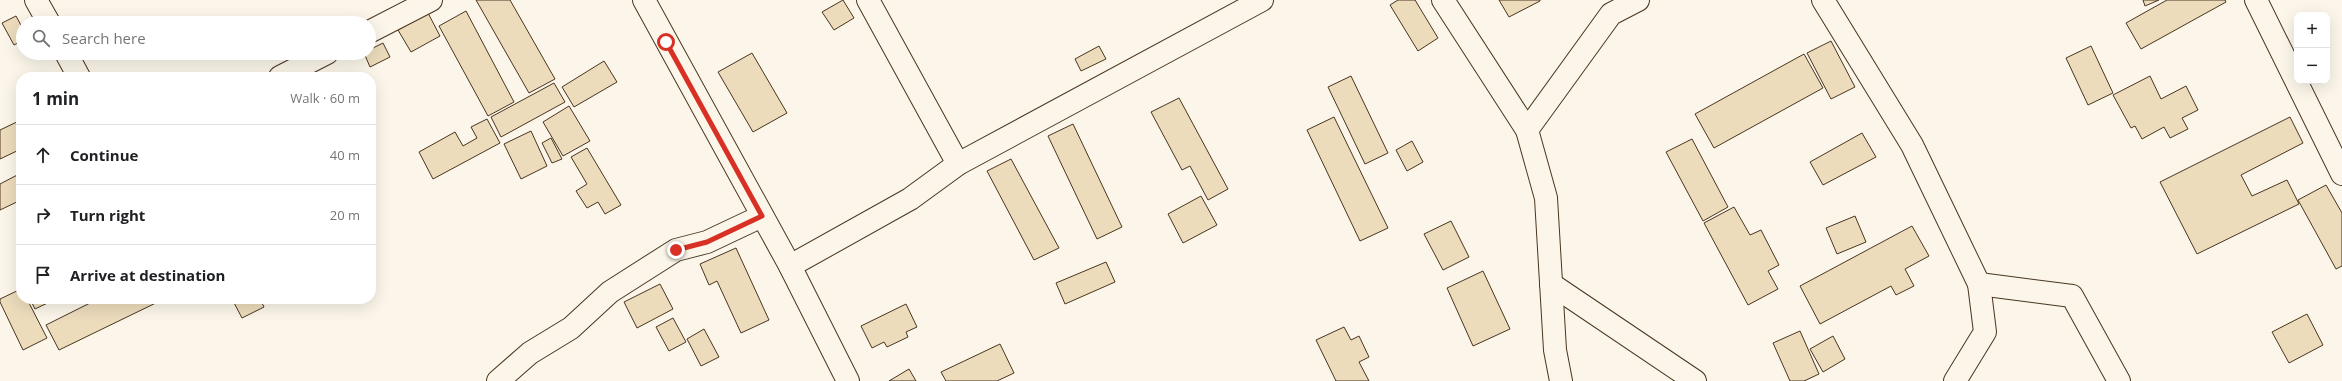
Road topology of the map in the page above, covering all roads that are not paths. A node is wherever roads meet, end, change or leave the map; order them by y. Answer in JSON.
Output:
{"nodes":[{"id":1,"x":36,"y":0,"type":"edge"},
{"id":2,"x":431,"y":0,"type":"edge"},
{"id":3,"x":644,"y":0,"type":"edge"},
{"id":4,"x":868,"y":0,"type":"edge"},
{"id":5,"x":1262,"y":0,"type":"edge"},
{"id":6,"x":1443,"y":0,"type":"edge"},
{"id":7,"x":1638,"y":0,"type":"edge"},
{"id":8,"x":1823,"y":0,"type":"edge"},
{"id":9,"x":2256,"y":0,"type":"edge"},
{"id":10,"x":1607,"y":7,"type":"edge"},
{"id":11,"x":45,"y":16,"type":"edge"},
{"id":12,"x":376,"y":28,"type":"edge"},
{"id":13,"x":70,"y":60,"type":"edge"},
{"id":14,"x":313,"y":60,"type":"edge"},
{"id":15,"x":76,"y":72,"type":"edge"},
{"id":16,"x":290,"y":72,"type":"edge"},
{"id":17,"x":1527,"y":130,"type":"junction"},
{"id":18,"x":958,"y":164,"type":"junction"},
{"id":19,"x":2342,"y":174,"type":"edge"},
{"id":20,"x":762,"y":216,"type":"junction"},
{"id":21,"x":790,"y":266,"type":"junction"},
{"id":22,"x":1551,"y":284,"type":"junction"},
{"id":23,"x":1979,"y":284,"type":"junction"},
{"id":24,"x":498,"y":381,"type":"edge"},
{"id":25,"x":848,"y":381,"type":"edge"},
{"id":26,"x":1561,"y":381,"type":"edge"},
{"id":27,"x":1695,"y":381,"type":"edge"},
{"id":28,"x":1955,"y":381,"type":"edge"},
{"id":29,"x":2119,"y":381,"type":"edge"}],
"edges":[{"from":1,"to":11,"type":"street"},
{"from":2,"to":12,"type":"street"},
{"from":3,"to":20,"type":"street"},
{"from":4,"to":18,"type":"street"},
{"from":5,"to":18,"type":"street"},
{"from":6,"to":17,"type":"street"},
{"from":7,"to":10,"type":"street"},
{"from":8,"to":23,"type":"street"},
{"from":9,"to":19,"type":"street"},
{"from":10,"to":17,"type":"street"},
{"from":13,"to":15,"type":"street"},
{"from":14,"to":16,"type":"street"},
{"from":17,"to":22,"type":"street"},
{"from":18,"to":21,"type":"street"},
{"from":20,"to":21,"type":"street"},
{"from":20,"to":24,"type":"street"},
{"from":21,"to":25,"type":"street"},
{"from":22,"to":26,"type":"street"},
{"from":22,"to":27,"type":"street"},
{"from":23,"to":28,"type":"street"},
{"from":23,"to":29,"type":"street"}]}
